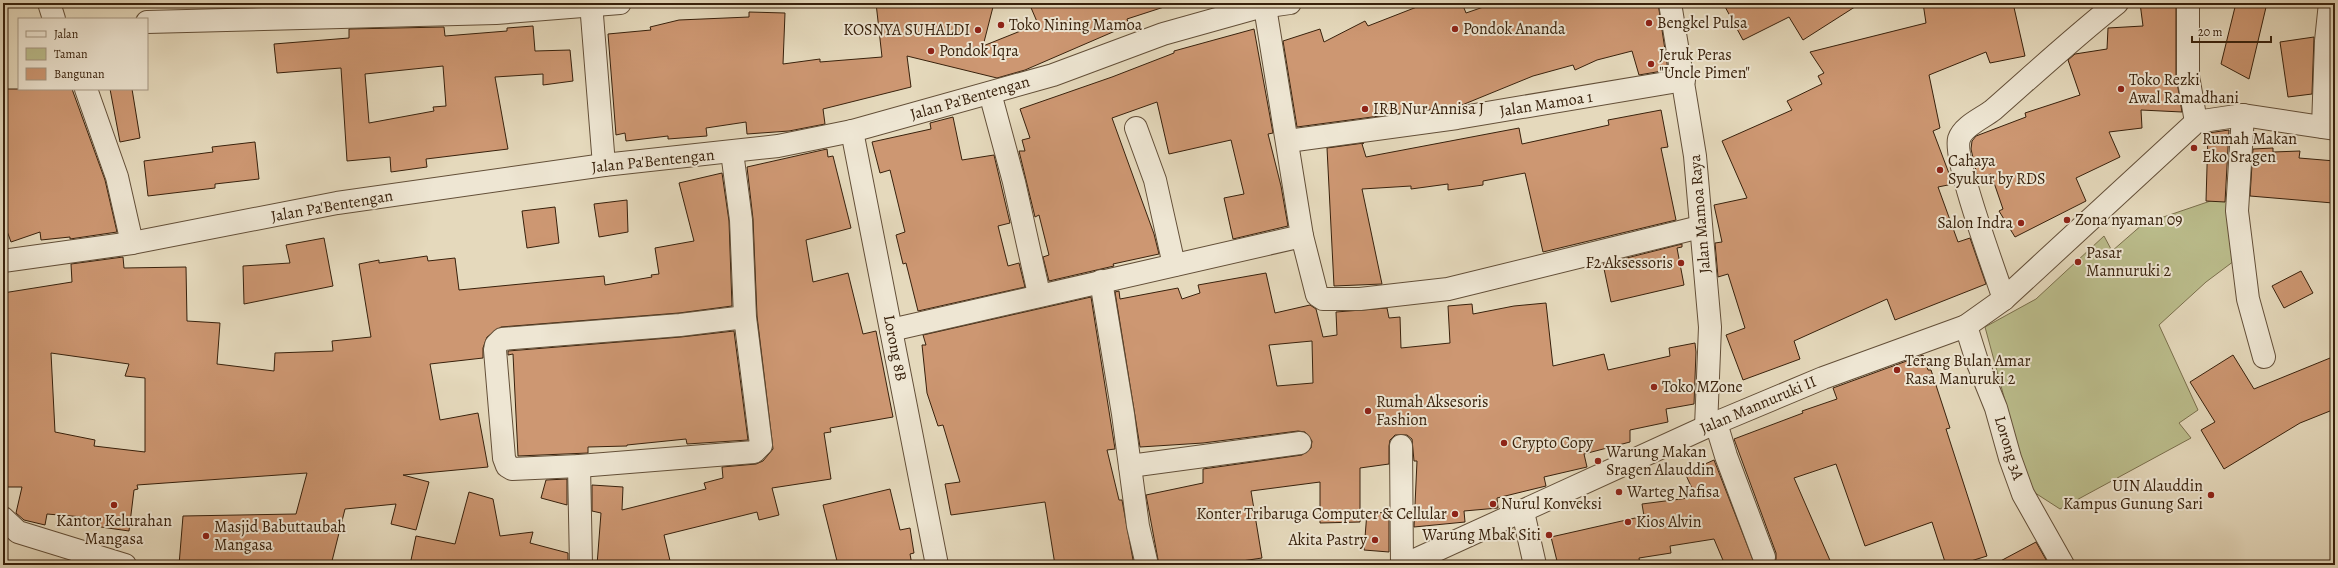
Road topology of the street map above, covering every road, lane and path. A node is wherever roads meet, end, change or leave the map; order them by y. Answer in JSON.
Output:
{"nodes":[{"id":1,"x":49,"y":3,"type":"edge"},
{"id":2,"x":620,"y":3,"type":"edge"},
{"id":3,"x":1290,"y":3,"type":"edge"},
{"id":4,"x":1670,"y":3,"type":"edge"},
{"id":5,"x":2116,"y":3,"type":"edge"},
{"id":6,"x":2188,"y":3,"type":"edge"},
{"id":7,"x":2330,"y":3,"type":"edge"},
{"id":8,"x":591,"y":5,"type":"edge"},
{"id":9,"x":1259,"y":6,"type":"edge"},
{"id":10,"x":54,"y":18,"type":"edge"},
{"id":11,"x":148,"y":22,"type":"edge"},
{"id":12,"x":1684,"y":80,"type":"junction"},
{"id":13,"x":86,"y":90,"type":"edge"},
{"id":14,"x":990,"y":93,"type":"junction"},
{"id":15,"x":2243,"y":115,"type":"junction"},
{"id":16,"x":2196,"y":122,"type":"junction"},
{"id":17,"x":1136,"y":128,"type":"dead end"},
{"id":18,"x":2329,"y":128,"type":"edge"},
{"id":19,"x":852,"y":131,"type":"junction"},
{"id":20,"x":1288,"y":141,"type":"junction"},
{"id":21,"x":732,"y":152,"type":"junction"},
{"id":22,"x":604,"y":165,"type":"junction"},
{"id":23,"x":1700,"y":227,"type":"junction"},
{"id":24,"x":1302,"y":236,"type":"junction"},
{"id":25,"x":132,"y":243,"type":"junction"},
{"id":26,"x":3,"y":261,"type":"edge"},
{"id":27,"x":1174,"y":265,"type":"junction"},
{"id":28,"x":1101,"y":281,"type":"junction"},
{"id":29,"x":1039,"y":294,"type":"junction"},
{"id":30,"x":2004,"y":299,"type":"junction"},
{"id":31,"x":745,"y":317,"type":"junction"},
{"id":32,"x":1966,"y":326,"type":"junction"},
{"id":33,"x":891,"y":330,"type":"junction"},
{"id":34,"x":2264,"y":357,"type":"dead end"},
{"id":35,"x":1711,"y":425,"type":"junction"},
{"id":36,"x":1300,"y":443,"type":"dead end"},
{"id":37,"x":1401,"y":446,"type":"dead end"},
{"id":38,"x":579,"y":466,"type":"junction"},
{"id":39,"x":1130,"y":466,"type":"junction"},
{"id":40,"x":1523,"y":512,"type":"junction"},
{"id":41,"x":5,"y":523,"type":"edge"},
{"id":42,"x":1764,"y":557,"type":"dead end"},
{"id":43,"x":125,"y":565,"type":"edge"},
{"id":44,"x":581,"y":565,"type":"edge"},
{"id":45,"x":937,"y":565,"type":"edge"},
{"id":46,"x":1147,"y":565,"type":"edge"},
{"id":47,"x":1403,"y":565,"type":"edge"},
{"id":48,"x":1535,"y":565,"type":"edge"},
{"id":49,"x":2062,"y":565,"type":"edge"}],
"edges":[{"from":1,"to":10,"type":"street"},
{"from":2,"to":8,"type":"street"},
{"from":3,"to":9,"type":"street","name":"Jalan Pa'Bentengan"},
{"from":4,"to":12,"type":"street","name":"Jalan Mamoa Raya"},
{"from":5,"to":30,"type":"street"},
{"from":6,"to":16,"type":"street"},
{"from":7,"to":18,"type":"street"},
{"from":8,"to":11,"type":"street"},
{"from":8,"to":22,"type":"street"},
{"from":9,"to":14,"type":"street","name":"Jalan Pa'Bentengan"},
{"from":9,"to":20,"type":"street"},
{"from":12,"to":20,"type":"street","name":"Jalan Mamoa 1"},
{"from":12,"to":23,"type":"street","name":"Jalan Mamoa Raya"},
{"from":13,"to":25,"type":"street"},
{"from":14,"to":19,"type":"street","name":"Jalan Pa'Bentengan"},
{"from":14,"to":29,"type":"street"},
{"from":15,"to":16,"type":"street"},
{"from":15,"to":18,"type":"street"},
{"from":15,"to":34,"type":"street"},
{"from":16,"to":30,"type":"street","name":"Jalan Mannuruki II"},
{"from":17,"to":27,"type":"street"},
{"from":19,"to":21,"type":"street","name":"Jalan Pa'Bentengan"},
{"from":19,"to":33,"type":"street","name":"Lorong 8B"},
{"from":20,"to":24,"type":"street"},
{"from":21,"to":22,"type":"street","name":"Jalan Pa'Bentengan"},
{"from":21,"to":31,"type":"street"},
{"from":22,"to":25,"type":"street","name":"Jalan Pa'Bentengan"},
{"from":23,"to":24,"type":"street"},
{"from":23,"to":35,"type":"street","name":"Jalan Mamoa Raya"},
{"from":24,"to":27,"type":"street"},
{"from":25,"to":26,"type":"street","name":"Jalan Pa'Bentengan"},
{"from":27,"to":28,"type":"street"},
{"from":28,"to":29,"type":"street"},
{"from":28,"to":39,"type":"street"},
{"from":29,"to":33,"type":"street"},
{"from":30,"to":32,"type":"street","name":"Jalan Mannuruki II"},
{"from":31,"to":38,"type":"street"},
{"from":31,"to":38,"type":"street"},
{"from":32,"to":35,"type":"street","name":"Jalan Mannuruki II"},
{"from":32,"to":49,"type":"street","name":"Lorong 3A"},
{"from":33,"to":45,"type":"street","name":"Lorong 8B"},
{"from":35,"to":40,"type":"street","name":"Jalan Mannuruki II"},
{"from":35,"to":42,"type":"street","name":"Jalan Mamoa Raya"},
{"from":36,"to":39,"type":"street"},
{"from":37,"to":47,"type":"street"},
{"from":38,"to":44,"type":"street"},
{"from":39,"to":46,"type":"street"},
{"from":40,"to":47,"type":"street","name":"Jalan Mannuruki II"},
{"from":40,"to":48,"type":"street"},
{"from":41,"to":43,"type":"street"}]}
